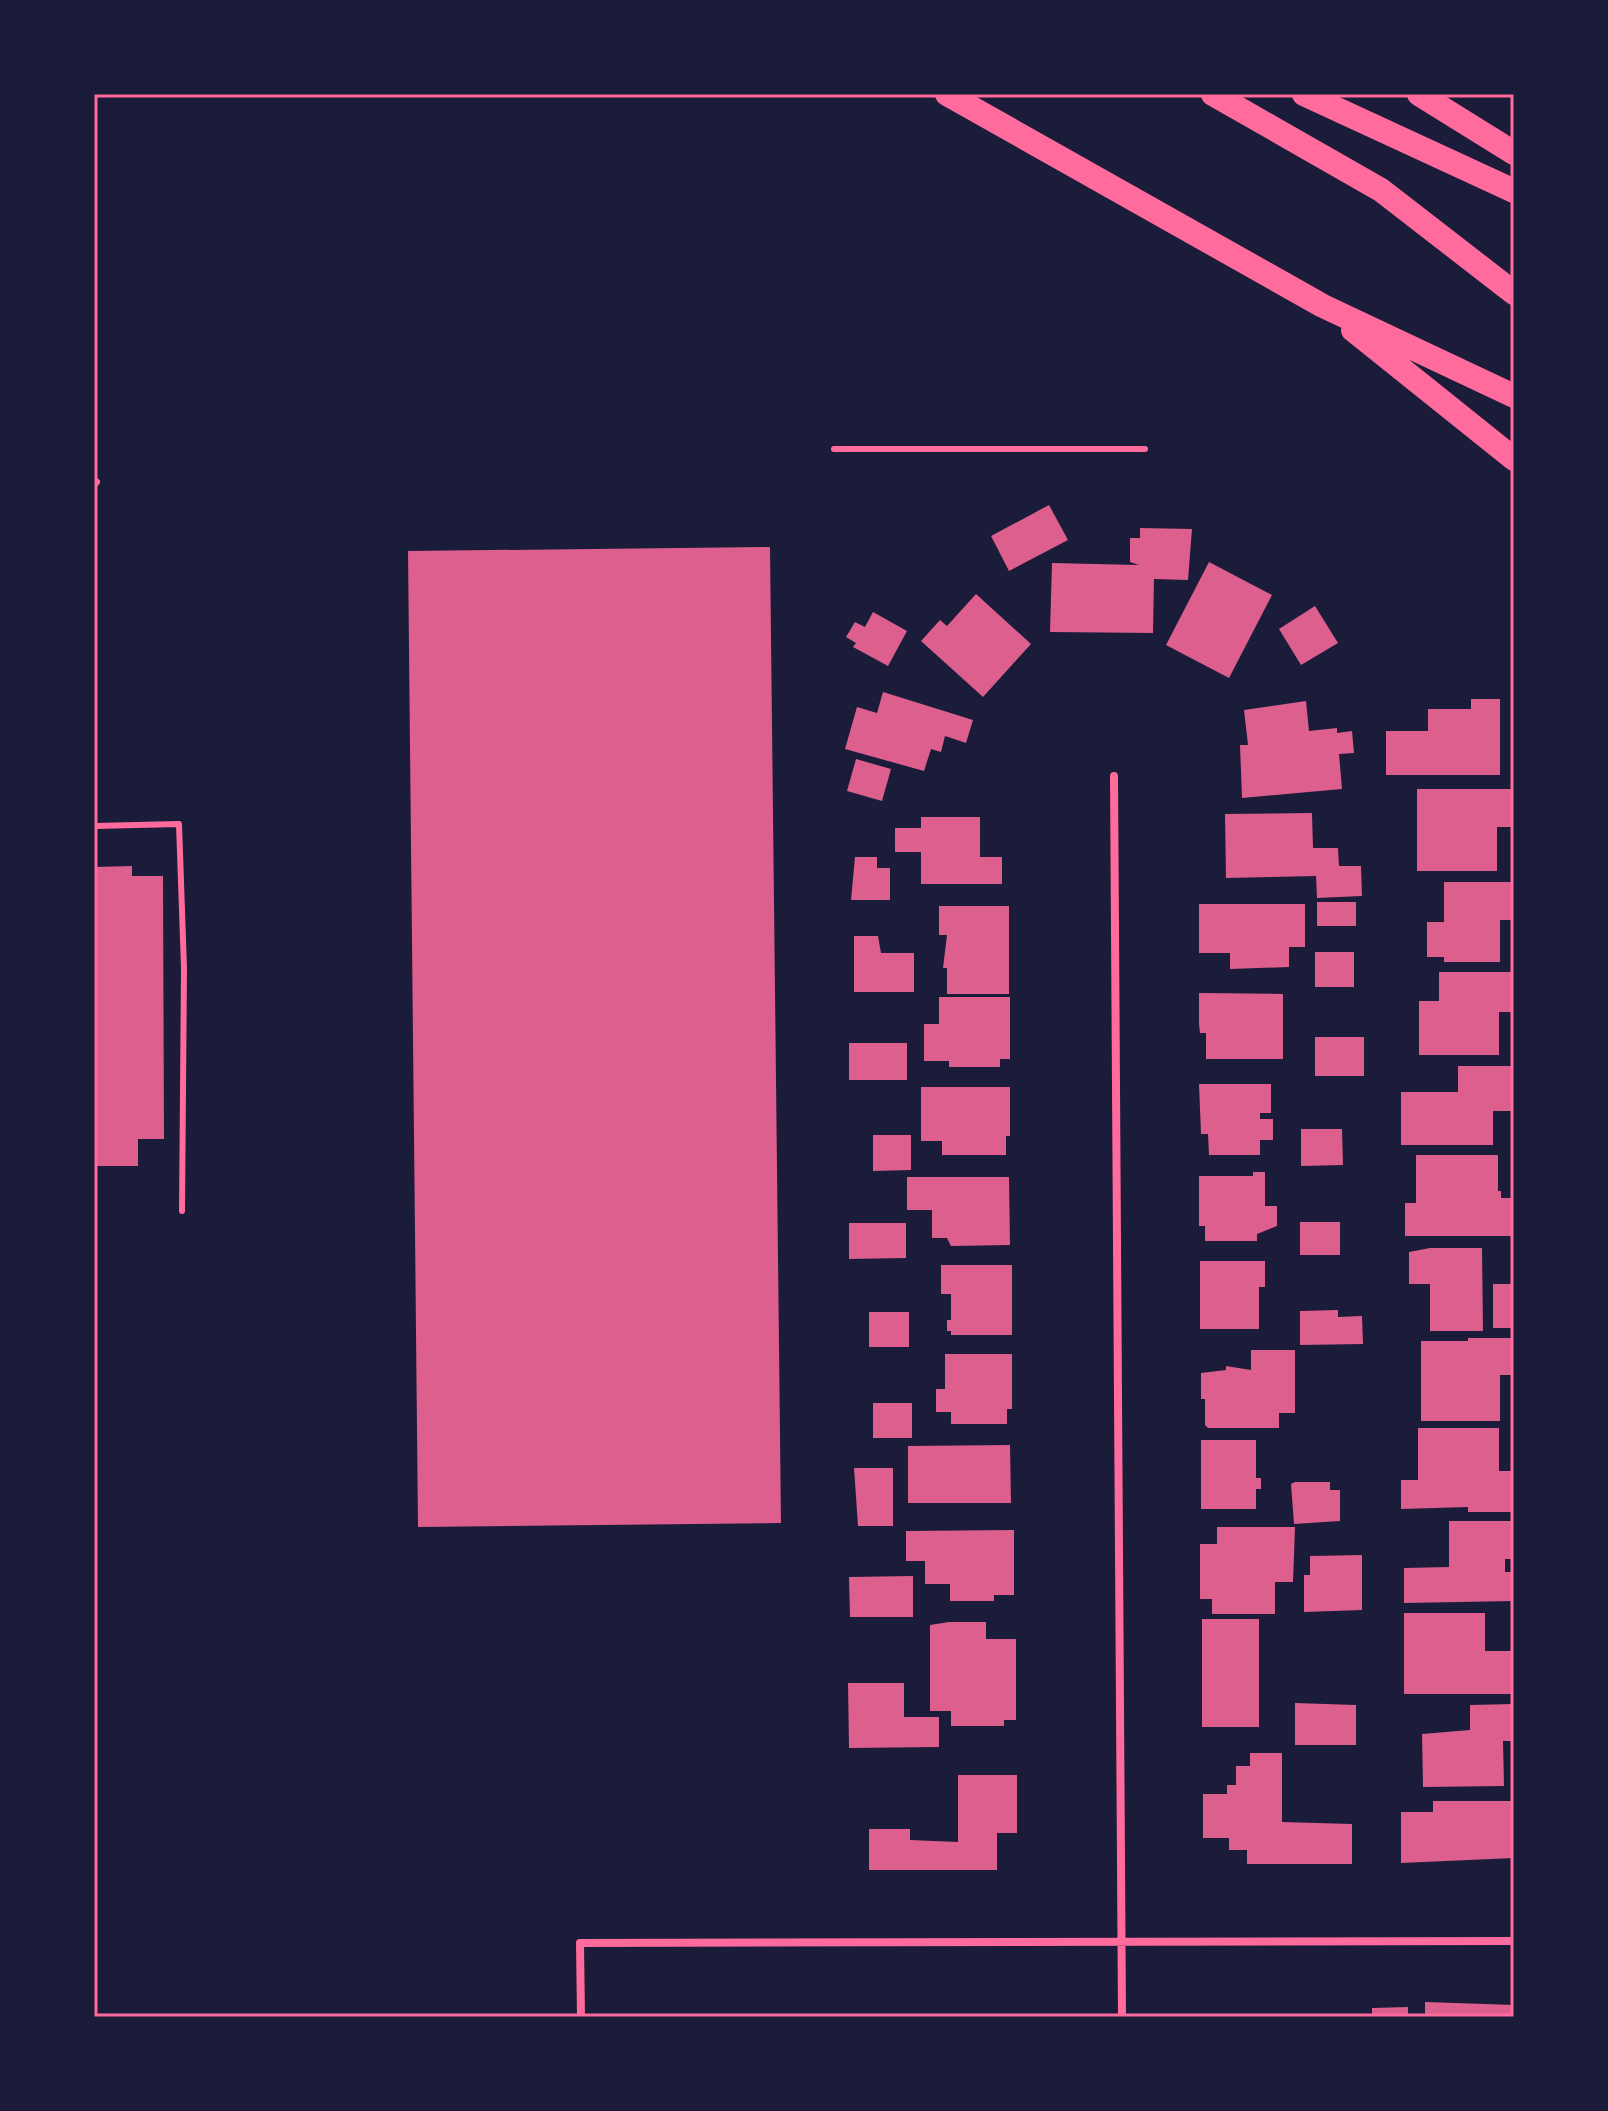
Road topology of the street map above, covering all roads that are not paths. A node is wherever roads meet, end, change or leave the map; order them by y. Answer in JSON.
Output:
{"nodes":[{"id":1,"x":947,"y":94,"type":"edge"},
{"id":2,"x":1213,"y":94,"type":"edge"},
{"id":3,"x":1304,"y":94,"type":"edge"},
{"id":4,"x":1419,"y":94,"type":"edge"},
{"id":5,"x":1514,"y":153,"type":"edge"},
{"id":6,"x":1514,"y":191,"type":"edge"},
{"id":7,"x":1514,"y":293,"type":"edge"},
{"id":8,"x":1323,"y":306,"type":"junction"},
{"id":9,"x":1514,"y":396,"type":"edge"},
{"id":10,"x":834,"y":449,"type":"dead end"},
{"id":11,"x":1145,"y":449,"type":"dead end"},
{"id":12,"x":1514,"y":459,"type":"edge"},
{"id":13,"x":1114,"y":776,"type":"dead end"},
{"id":14,"x":94,"y":826,"type":"edge"},
{"id":15,"x":182,"y":1211,"type":"dead end"},
{"id":16,"x":1121,"y":1941,"type":"junction"},
{"id":17,"x":1514,"y":1941,"type":"edge"},
{"id":18,"x":581,"y":2017,"type":"edge"},
{"id":19,"x":1122,"y":2017,"type":"edge"}],
"edges":[{"from":1,"to":8,"type":"highway"},
{"from":2,"to":7,"type":"highway"},
{"from":3,"to":6,"type":"highway"},
{"from":4,"to":5,"type":"highway"},
{"from":8,"to":9,"type":"highway"},
{"from":8,"to":12,"type":"highway"},
{"from":10,"to":11,"type":"lane"},
{"from":13,"to":16,"type":"street"},
{"from":14,"to":15,"type":"lane"},
{"from":16,"to":17,"type":"street"},
{"from":16,"to":18,"type":"street"},
{"from":16,"to":19,"type":"street"}]}
